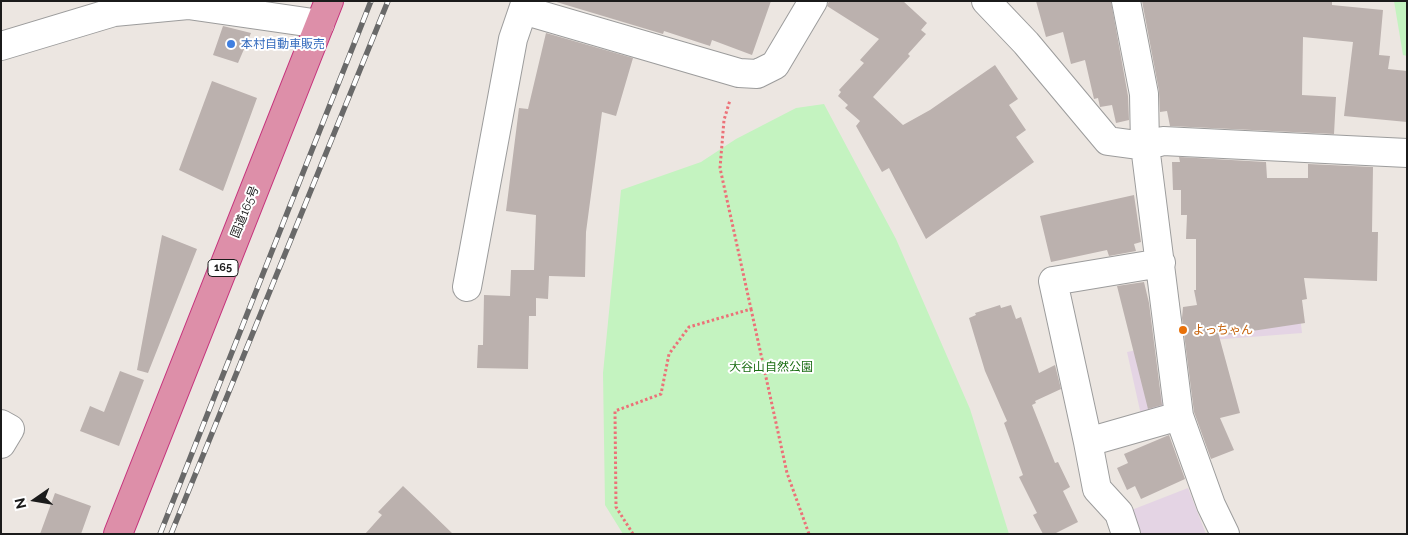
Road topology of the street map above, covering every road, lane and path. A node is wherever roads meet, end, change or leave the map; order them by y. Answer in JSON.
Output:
{"nodes":[{"id":1,"x":813,"y":1,"type":"edge"},
{"id":2,"x":986,"y":1,"type":"edge"},
{"id":3,"x":1126,"y":1,"type":"edge"},
{"id":4,"x":187,"y":3,"type":"edge"},
{"id":5,"x":524,"y":5,"type":"edge"},
{"id":6,"x":324,"y":13,"type":"edge"},
{"id":7,"x":1,"y":46,"type":"edge"},
{"id":8,"x":739,"y":73,"type":"junction"},
{"id":9,"x":1145,"y":146,"type":"junction"},
{"id":10,"x":1407,"y":153,"type":"edge"},
{"id":11,"x":1161,"y":263,"type":"junction"},
{"id":12,"x":467,"y":287,"type":"dead end"},
{"id":13,"x":751,"y":309,"type":"junction"},
{"id":14,"x":1179,"y":416,"type":"junction"},
{"id":15,"x":1,"y":424,"type":"edge"},
{"id":16,"x":1088,"y":442,"type":"junction"},
{"id":17,"x":1,"y":444,"type":"edge"},
{"id":18,"x":118,"y":534,"type":"edge"},
{"id":19,"x":633,"y":534,"type":"edge"},
{"id":20,"x":809,"y":534,"type":"edge"},
{"id":21,"x":1126,"y":534,"type":"edge"},
{"id":22,"x":1225,"y":534,"type":"edge"}],
"edges":[{"from":1,"to":8,"type":"street"},
{"from":2,"to":9,"type":"street"},
{"from":3,"to":9,"type":"street"},
{"from":4,"to":6,"type":"street"},
{"from":4,"to":7,"type":"street"},
{"from":5,"to":8,"type":"street"},
{"from":5,"to":12,"type":"street"},
{"from":6,"to":18,"type":"highway","name":"国道165号","number":"165"},
{"from":8,"to":13,"type":"path"},
{"from":9,"to":10,"type":"street"},
{"from":9,"to":11,"type":"street"},
{"from":11,"to":14,"type":"street"},
{"from":11,"to":16,"type":"street"},
{"from":13,"to":19,"type":"path"},
{"from":13,"to":20,"type":"path"},
{"from":14,"to":16,"type":"street"},
{"from":14,"to":22,"type":"street"},
{"from":15,"to":17,"type":"street"},
{"from":16,"to":21,"type":"street"}]}
